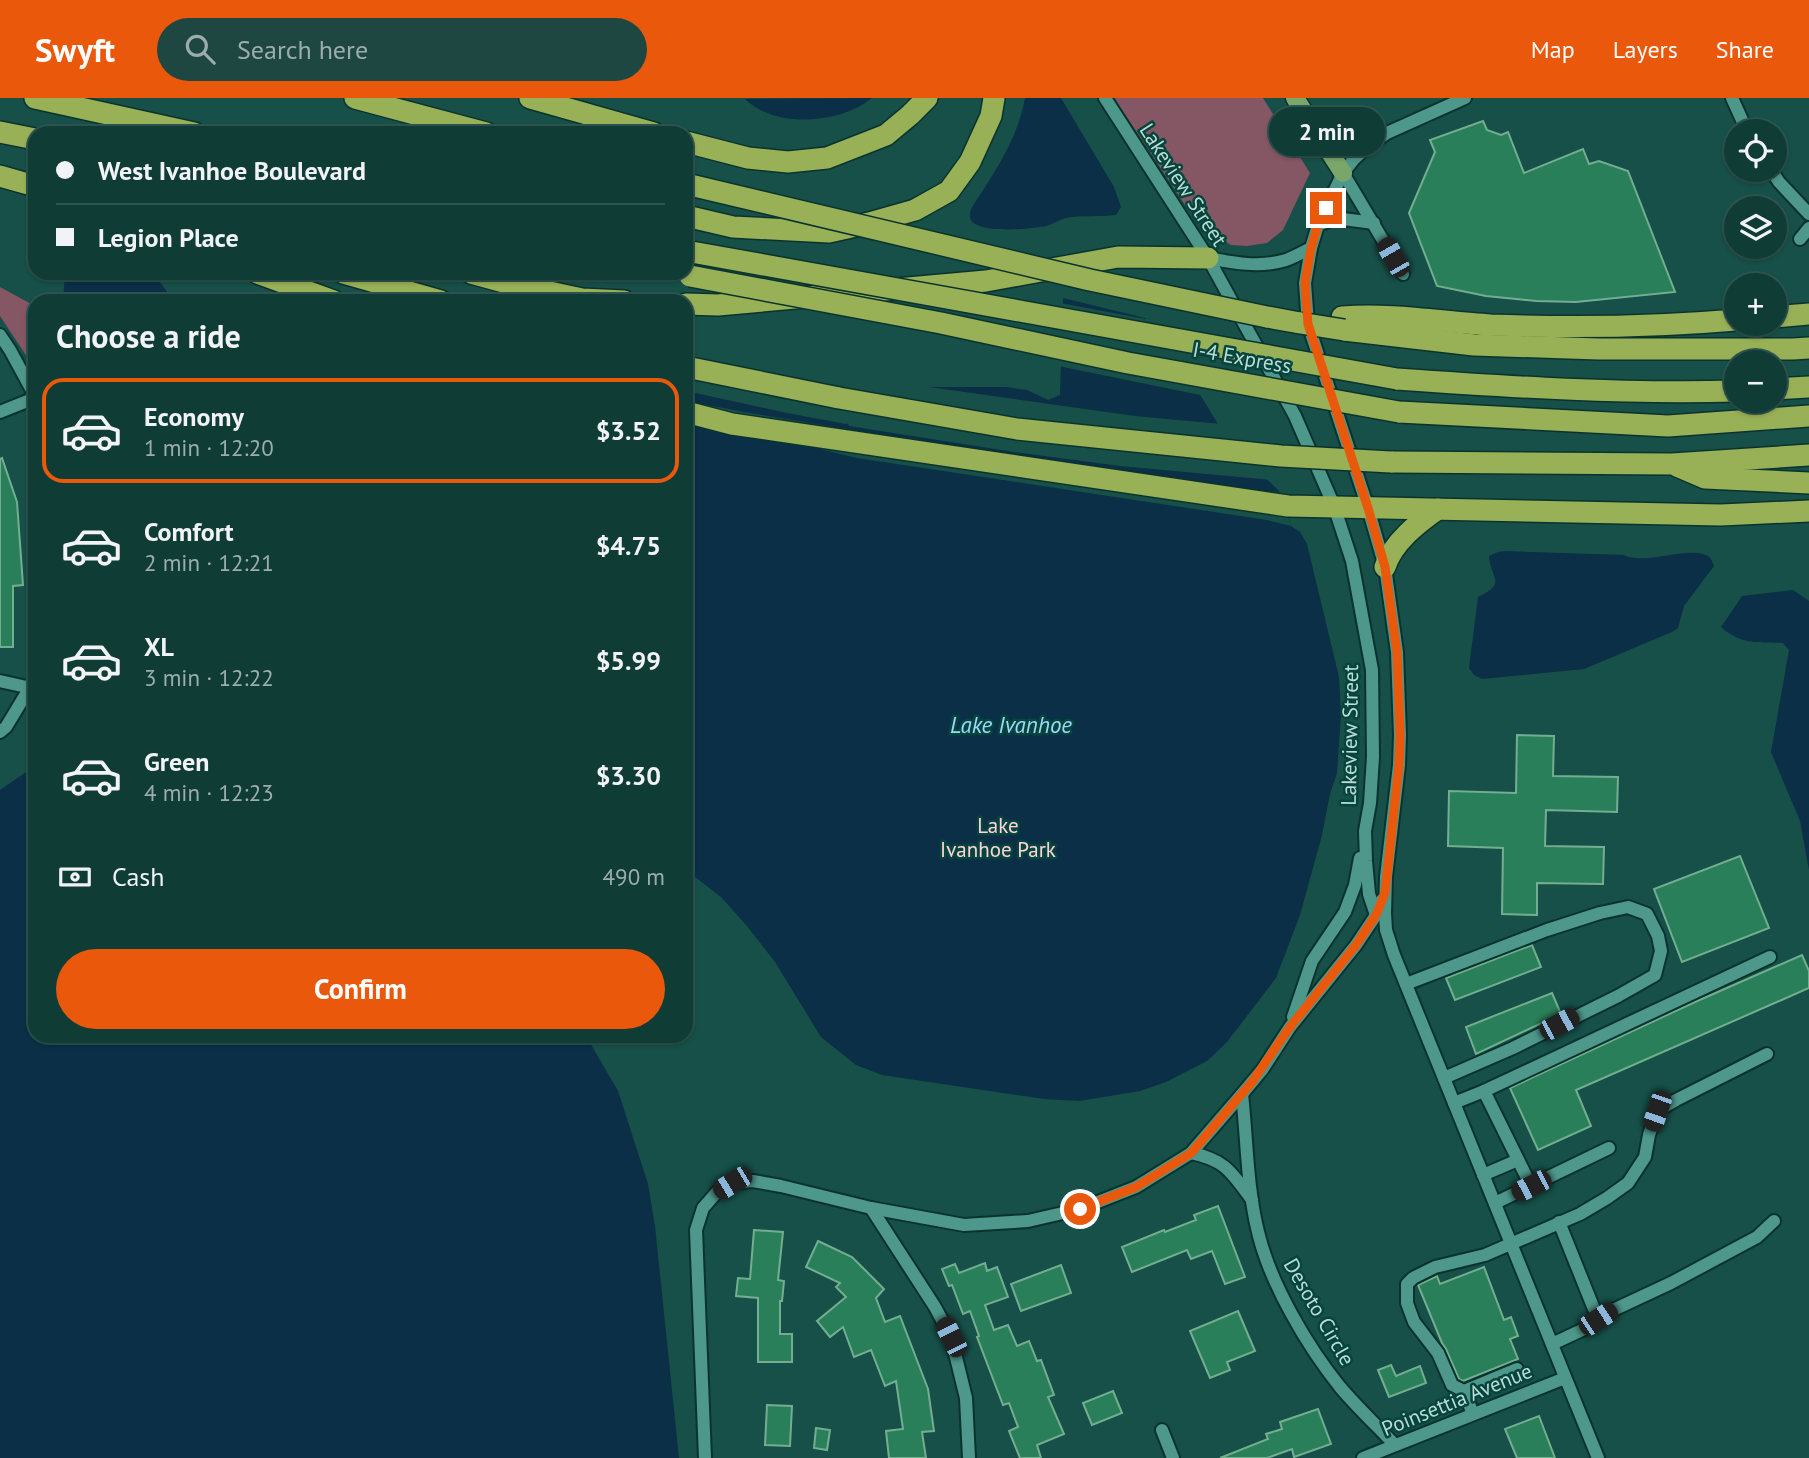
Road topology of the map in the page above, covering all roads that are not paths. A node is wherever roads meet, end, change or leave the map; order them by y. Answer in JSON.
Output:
{"nodes":[{"id":1,"x":35,"y":98,"type":"edge"},
{"id":2,"x":355,"y":98,"type":"edge"},
{"id":3,"x":530,"y":98,"type":"edge"},
{"id":4,"x":927,"y":98,"type":"edge"},
{"id":5,"x":994,"y":98,"type":"edge"},
{"id":6,"x":1105,"y":98,"type":"edge"},
{"id":7,"x":1295,"y":98,"type":"edge"},
{"id":8,"x":1465,"y":98,"type":"edge"},
{"id":9,"x":1732,"y":98,"type":"edge"},
{"id":10,"x":1742,"y":119,"type":"edge"},
{"id":11,"x":162,"y":126,"type":"edge"},
{"id":12,"x":460,"y":126,"type":"edge"},
{"id":13,"x":631,"y":126,"type":"edge"},
{"id":14,"x":0,"y":132,"type":"edge"},
{"id":15,"x":28,"y":138,"type":"edge"},
{"id":16,"x":693,"y":144,"type":"edge"},
{"id":17,"x":1343,"y":173,"type":"junction"},
{"id":18,"x":6,"y":178,"type":"edge"},
{"id":19,"x":1779,"y":182,"type":"edge"},
{"id":20,"x":28,"y":184,"type":"edge"},
{"id":21,"x":693,"y":186,"type":"edge"},
{"id":22,"x":1809,"y":214,"type":"edge"},
{"id":23,"x":693,"y":218,"type":"edge"},
{"id":24,"x":1374,"y":223,"type":"junction"},
{"id":25,"x":1318,"y":225,"type":"junction"},
{"id":26,"x":1809,"y":228,"type":"edge"},
{"id":27,"x":1800,"y":239,"type":"dead end"},
{"id":28,"x":1311,"y":248,"type":"junction"},
{"id":29,"x":693,"y":252,"type":"edge"},
{"id":30,"x":1208,"y":258,"type":"junction"},
{"id":31,"x":1403,"y":274,"type":"dead end"},
{"id":32,"x":693,"y":277,"type":"edge"},
{"id":33,"x":276,"y":280,"type":"edge"},
{"id":34,"x":368,"y":280,"type":"edge"},
{"id":35,"x":497,"y":280,"type":"edge"},
{"id":36,"x":315,"y":294,"type":"edge"},
{"id":37,"x":416,"y":294,"type":"edge"},
{"id":38,"x":559,"y":294,"type":"edge"},
{"id":39,"x":693,"y":304,"type":"edge"},
{"id":40,"x":1809,"y":314,"type":"edge"},
{"id":41,"x":1787,"y":316,"type":"edge"},
{"id":42,"x":1724,"y":321,"type":"edge"},
{"id":43,"x":1343,"y":323,"type":"junction"},
{"id":44,"x":0,"y":335,"type":"edge"},
{"id":45,"x":1809,"y":348,"type":"edge"},
{"id":46,"x":693,"y":368,"type":"edge"},
{"id":47,"x":28,"y":383,"type":"edge"},
{"id":48,"x":1809,"y":387,"type":"edge"},
{"id":49,"x":1787,"y":388,"type":"edge"},
{"id":50,"x":1724,"y":390,"type":"edge"},
{"id":51,"x":28,"y":400,"type":"edge"},
{"id":52,"x":0,"y":412,"type":"edge"},
{"id":53,"x":693,"y":414,"type":"edge"},
{"id":54,"x":1809,"y":416,"type":"edge"},
{"id":55,"x":1809,"y":456,"type":"edge"},
{"id":56,"x":1672,"y":464,"type":"junction"},
{"id":57,"x":1809,"y":483,"type":"edge"},
{"id":58,"x":1334,"y":506,"type":"junction"},
{"id":59,"x":1368,"y":508,"type":"junction"},
{"id":60,"x":1438,"y":509,"type":"junction"},
{"id":61,"x":1809,"y":511,"type":"edge"},
{"id":62,"x":1385,"y":567,"type":"junction"},
{"id":63,"x":0,"y":681,"type":"edge"},
{"id":64,"x":28,"y":683,"type":"edge"},
{"id":65,"x":28,"y":691,"type":"edge"},
{"id":66,"x":0,"y":732,"type":"edge"},
{"id":67,"x":1365,"y":831,"type":"junction"},
{"id":68,"x":1385,"y":893,"type":"junction"},
{"id":69,"x":1376,"y":915,"type":"junction"},
{"id":70,"x":1386,"y":930,"type":"junction"},
{"id":71,"x":1770,"y":957,"type":"dead end"},
{"id":72,"x":1406,"y":984,"type":"junction"},
{"id":73,"x":1290,"y":1027,"type":"junction"},
{"id":74,"x":1768,"y":1054,"type":"dead end"},
{"id":75,"x":1444,"y":1078,"type":"junction"},
{"id":76,"x":1484,"y":1091,"type":"junction"},
{"id":77,"x":1242,"y":1094,"type":"junction"},
{"id":78,"x":1454,"y":1103,"type":"junction"},
{"id":79,"x":1609,"y":1148,"type":"dead end"},
{"id":80,"x":1191,"y":1153,"type":"junction"},
{"id":81,"x":1518,"y":1160,"type":"junction"},
{"id":82,"x":1483,"y":1175,"type":"junction"},
{"id":83,"x":1531,"y":1186,"type":"junction"},
{"id":84,"x":1252,"y":1200,"type":"junction"},
{"id":85,"x":1495,"y":1203,"type":"junction"},
{"id":86,"x":871,"y":1208,"type":"junction"},
{"id":87,"x":1774,"y":1221,"type":"dead end"},
{"id":88,"x":1559,"y":1222,"type":"junction"},
{"id":89,"x":1511,"y":1243,"type":"junction"},
{"id":90,"x":1598,"y":1319,"type":"junction"},
{"id":91,"x":1552,"y":1344,"type":"junction"},
{"id":92,"x":1517,"y":1370,"type":"dead end"},
{"id":93,"x":1565,"y":1378,"type":"junction"},
{"id":94,"x":1464,"y":1391,"type":"junction"},
{"id":95,"x":1473,"y":1414,"type":"junction"},
{"id":96,"x":1163,"y":1430,"type":"dead end"},
{"id":97,"x":1395,"y":1445,"type":"junction"},
{"id":98,"x":705,"y":1458,"type":"edge"},
{"id":99,"x":969,"y":1458,"type":"edge"},
{"id":100,"x":1173,"y":1458,"type":"edge"},
{"id":101,"x":1363,"y":1458,"type":"edge"},
{"id":102,"x":1598,"y":1458,"type":"edge"}],
"edges":[{"from":1,"to":11,"type":"highway"},
{"from":2,"to":12,"type":"highway"},
{"from":3,"to":13,"type":"highway"},
{"from":4,"to":16,"type":"highway"},
{"from":5,"to":23,"type":"highway"},
{"from":6,"to":30,"type":"street","name":"Lakeview Street"},
{"from":7,"to":17,"type":"main road"},
{"from":8,"to":17,"type":"street","name":"Lakeview Street"},
{"from":9,"to":10,"type":"street"},
{"from":14,"to":15,"type":"highway"},
{"from":17,"to":24,"type":"street"},
{"from":17,"to":25,"type":"street","name":"Lakeview Street"},
{"from":18,"to":20,"type":"highway"},
{"from":19,"to":22,"type":"street"},
{"from":21,"to":43,"type":"highway","bridge":true},
{"from":24,"to":25,"type":"street"},
{"from":24,"to":31,"type":"street"},
{"from":25,"to":28,"type":"street","name":"Lakeview Street"},
{"from":26,"to":27,"type":"street"},
{"from":28,"to":30,"type":"street"},
{"from":28,"to":59,"type":"street","name":"Lakeview Street"},
{"from":29,"to":50,"type":"highway","name":"I-4 Express","bridge":true},
{"from":30,"to":39,"type":"highway"},
{"from":30,"to":58,"type":"street","name":"Lakeview Street"},
{"from":32,"to":54,"type":"highway","name":"I-4 Express","bridge":true},
{"from":33,"to":36,"type":"highway"},
{"from":34,"to":37,"type":"highway"},
{"from":35,"to":38,"type":"highway"},
{"from":40,"to":41,"type":"highway"},
{"from":42,"to":43,"type":"highway"},
{"from":43,"to":45,"type":"highway"},
{"from":44,"to":47,"type":"street"},
{"from":46,"to":56,"type":"highway","bridge":true},
{"from":48,"to":49,"type":"highway"},
{"from":51,"to":52,"type":"street"},
{"from":53,"to":58,"type":"highway"},
{"from":55,"to":56,"type":"highway"},
{"from":56,"to":57,"type":"highway"},
{"from":58,"to":59,"type":"highway"},
{"from":58,"to":67,"type":"street","name":"Lakeview Street"},
{"from":59,"to":60,"type":"highway"},
{"from":59,"to":62,"type":"street","name":"Lakeview Street"},
{"from":60,"to":61,"type":"highway"},
{"from":60,"to":62,"type":"highway"},
{"from":62,"to":68,"type":"street","name":"Lakeview Street"},
{"from":63,"to":64,"type":"street"},
{"from":65,"to":66,"type":"street"},
{"from":67,"to":69,"type":"street","name":"Lakeview Street"},
{"from":67,"to":73,"type":"street"},
{"from":68,"to":69,"type":"street"},
{"from":68,"to":70,"type":"street","name":"Lakeview Street"},
{"from":69,"to":70,"type":"street","name":"Lakeview Street"},
{"from":69,"to":73,"type":"street"},
{"from":70,"to":72,"type":"street","name":"Lakeview Street"},
{"from":71,"to":76,"type":"street"},
{"from":72,"to":75,"type":"street","name":"Lakeview Street"},
{"from":72,"to":75,"type":"street"},
{"from":73,"to":77,"type":"street"},
{"from":74,"to":88,"type":"street"},
{"from":75,"to":78,"type":"street","name":"Lakeview Street"},
{"from":76,"to":78,"type":"street"},
{"from":76,"to":81,"type":"street"},
{"from":77,"to":80,"type":"street"},
{"from":77,"to":84,"type":"street","name":"Desoto Circle"},
{"from":78,"to":82,"type":"street","name":"Lakeview Street"},
{"from":79,"to":83,"type":"street"},
{"from":80,"to":84,"type":"street"},
{"from":80,"to":86,"type":"street"},
{"from":81,"to":82,"type":"street"},
{"from":81,"to":83,"type":"street"},
{"from":82,"to":85,"type":"street","name":"Lakeview Street"},
{"from":83,"to":85,"type":"street"},
{"from":84,"to":97,"type":"street","name":"Desoto Circle"},
{"from":85,"to":89,"type":"street","name":"Lakeview Street"},
{"from":86,"to":98,"type":"street"},
{"from":86,"to":99,"type":"street"},
{"from":87,"to":90,"type":"street"},
{"from":88,"to":89,"type":"street"},
{"from":88,"to":90,"type":"street"},
{"from":89,"to":91,"type":"street","name":"Lakeview Street"},
{"from":89,"to":94,"type":"street"},
{"from":90,"to":91,"type":"street"},
{"from":91,"to":93,"type":"street","name":"Lakeview Street"},
{"from":92,"to":94,"type":"street"},
{"from":93,"to":95,"type":"street","name":"Poinsettia Avenue"},
{"from":93,"to":102,"type":"street","name":"Lakeview Street"},
{"from":94,"to":95,"type":"street"},
{"from":95,"to":97,"type":"street","name":"Poinsettia Avenue"},
{"from":96,"to":100,"type":"street"},
{"from":97,"to":101,"type":"street","name":"Poinsettia Avenue"}]}
